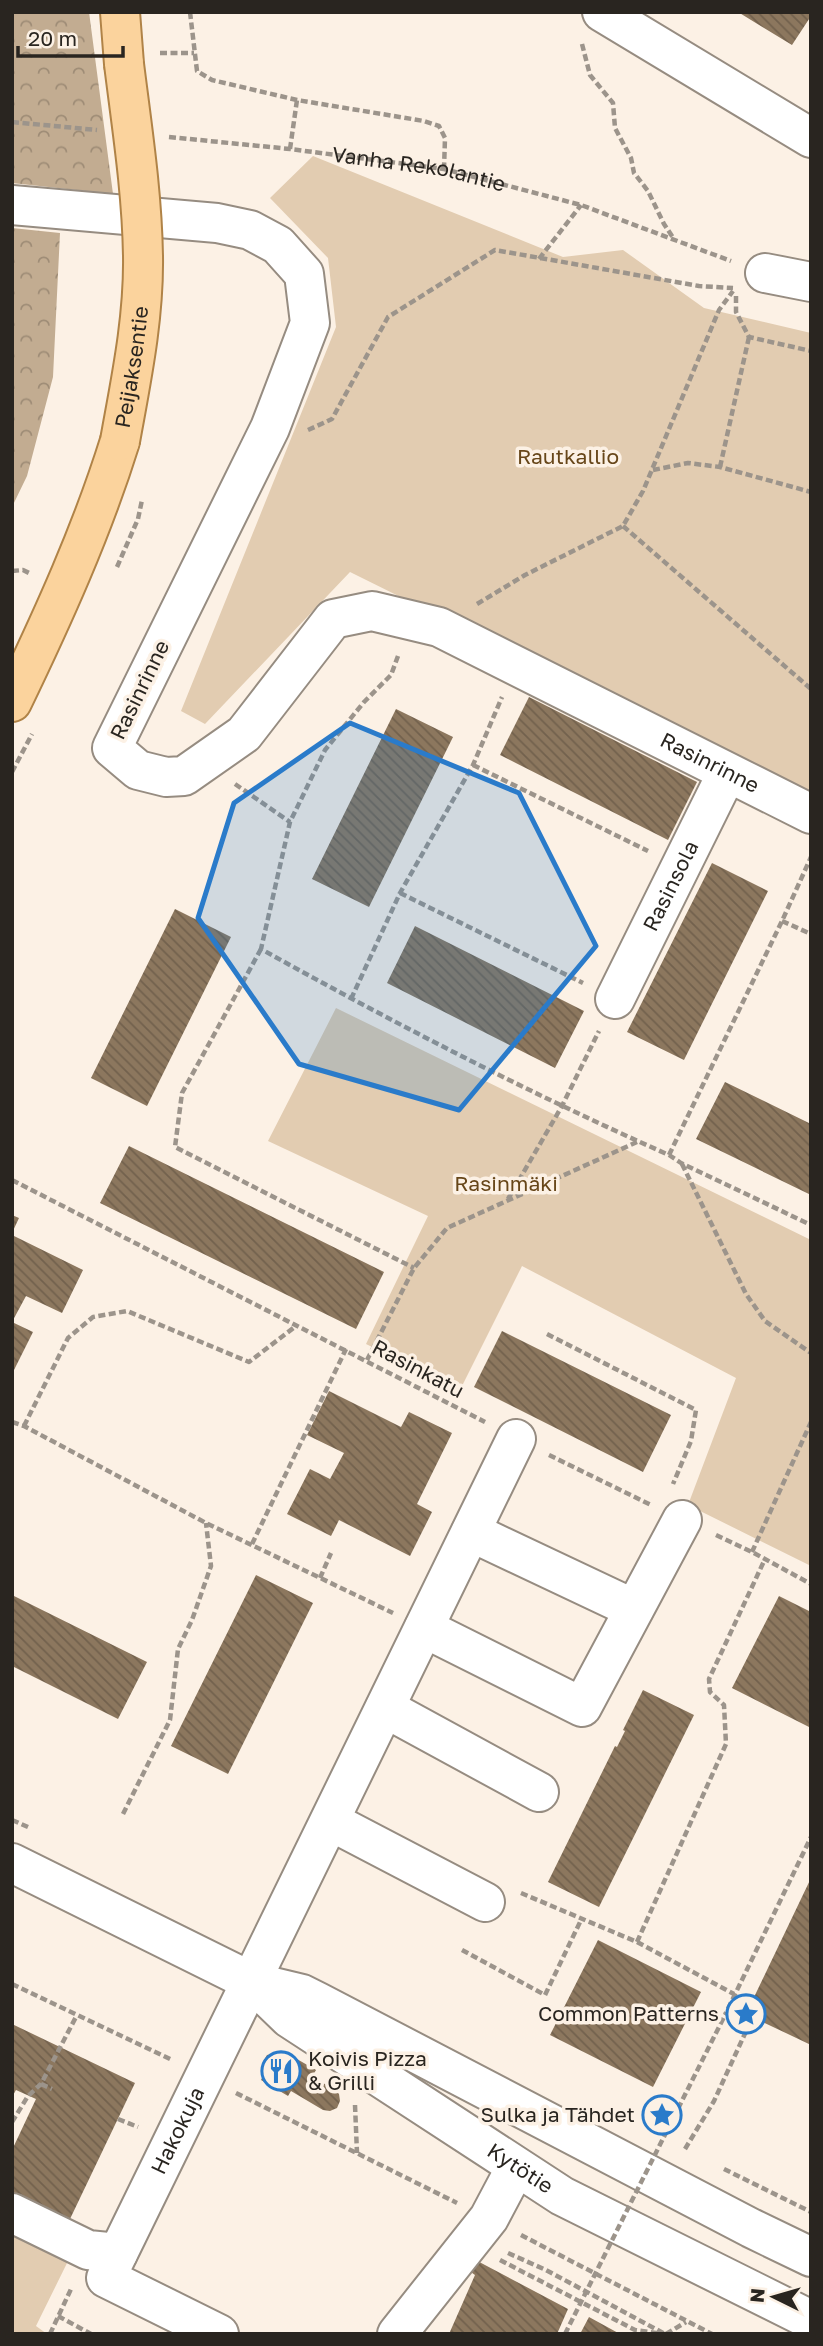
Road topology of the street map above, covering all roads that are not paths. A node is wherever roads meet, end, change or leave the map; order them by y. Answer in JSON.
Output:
{"nodes":[{"id":1,"x":120,"y":12,"type":"edge"},
{"id":2,"x":591,"y":24,"type":"edge"},
{"id":3,"x":811,"y":138,"type":"edge"},
{"id":4,"x":12,"y":205,"type":"edge"},
{"id":5,"x":750,"y":280,"type":"road end"},
{"id":6,"x":811,"y":282,"type":"edge"},
{"id":7,"x":24,"y":648,"type":"edge"},
{"id":8,"x":12,"y":702,"type":"edge"},
{"id":9,"x":726,"y":773,"type":"junction"},
{"id":10,"x":811,"y":814,"type":"edge"},
{"id":11,"x":615,"y":999,"type":"road end"},
{"id":12,"x":516,"y":1439,"type":"road end"},
{"id":13,"x":672,"y":1515,"type":"road end"},
{"id":14,"x":471,"y":1532,"type":"junction"},
{"id":15,"x":634,"y":1609,"type":"junction"},
{"id":16,"x":424,"y":1628,"type":"junction"},
{"id":17,"x":385,"y":1708,"type":"junction"},
{"id":18,"x":539,"y":1792,"type":"dead end"},
{"id":19,"x":330,"y":1821,"type":"junction"},
{"id":20,"x":12,"y":1864,"type":"edge"},
{"id":21,"x":502,"y":1897,"type":"road end"},
{"id":22,"x":252,"y":1982,"type":"junction"},
{"id":23,"x":516,"y":2167,"type":"junction"},
{"id":24,"x":12,"y":2213,"type":"edge"},
{"id":25,"x":811,"y":2257,"type":"edge"},
{"id":26,"x":112,"y":2266,"type":"junction"},
{"id":27,"x":811,"y":2320,"type":"edge"},
{"id":28,"x":219,"y":2334,"type":"edge"},
{"id":29,"x":397,"y":2334,"type":"edge"}],
"edges":[{"from":1,"to":7,"type":"main road","name":"Peijaksentie","bridge":true},
{"from":2,"to":3,"type":"street"},
{"from":4,"to":9,"type":"street","name":"Rasinrinne"},
{"from":5,"to":6,"type":"street"},
{"from":7,"to":8,"type":"main road","name":"Peijaksentie"},
{"from":9,"to":10,"type":"street","name":"Rasinrinne"},
{"from":9,"to":11,"type":"street","name":"Rasinsola"},
{"from":12,"to":14,"type":"street","name":"Hakokuja"},
{"from":13,"to":15,"type":"street"},
{"from":14,"to":15,"type":"street"},
{"from":14,"to":16,"type":"street","name":"Hakokuja"},
{"from":15,"to":16,"type":"street"},
{"from":16,"to":17,"type":"street","name":"Hakokuja"},
{"from":17,"to":18,"type":"street"},
{"from":17,"to":19,"type":"street","name":"Hakokuja"},
{"from":19,"to":21,"type":"street"},
{"from":19,"to":22,"type":"street","name":"Hakokuja"},
{"from":20,"to":22,"type":"street","name":"Kytötie"},
{"from":22,"to":23,"type":"street","name":"Kytötie"},
{"from":22,"to":25,"type":"street","name":"Kytötie"},
{"from":22,"to":26,"type":"street","name":"Hakokuja"},
{"from":23,"to":27,"type":"street","name":"Kytötie"},
{"from":23,"to":29,"type":"street"},
{"from":24,"to":26,"type":"street"},
{"from":26,"to":28,"type":"street"}]}
